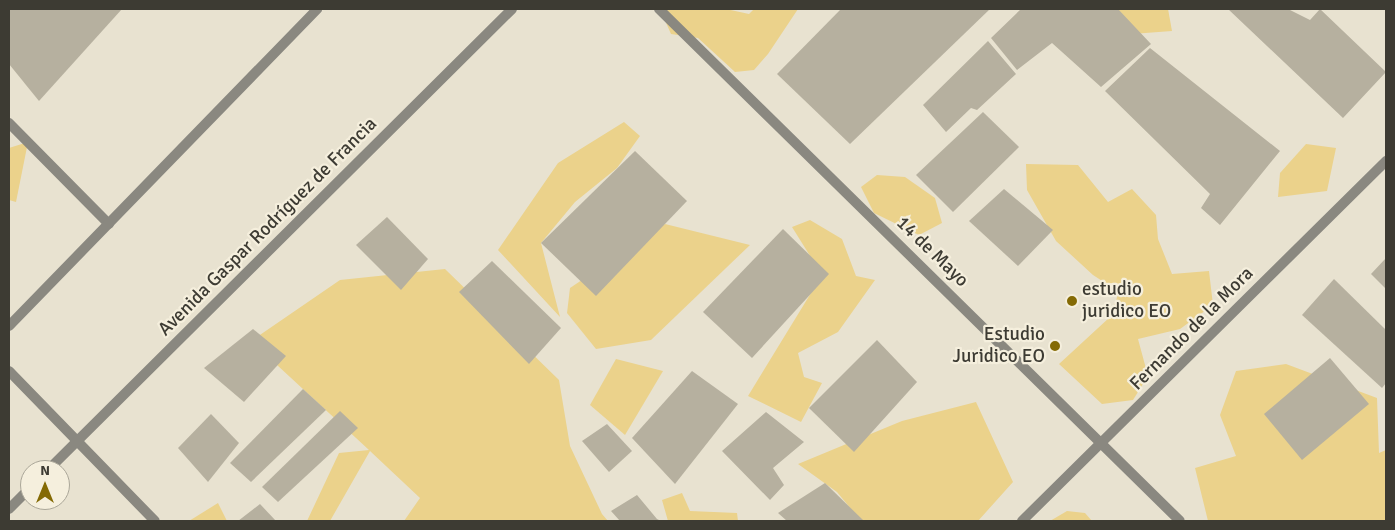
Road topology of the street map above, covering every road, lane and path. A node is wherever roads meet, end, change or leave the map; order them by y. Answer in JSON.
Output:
{"nodes":[{"id":1,"x":317,"y":9,"type":"edge"},
{"id":2,"x":512,"y":9,"type":"edge"},
{"id":3,"x":658,"y":9,"type":"edge"},
{"id":4,"x":9,"y":123,"type":"edge"},
{"id":5,"x":1386,"y":161,"type":"edge"},
{"id":6,"x":109,"y":224,"type":"junction"},
{"id":7,"x":9,"y":326,"type":"edge"},
{"id":8,"x":9,"y":371,"type":"edge"},
{"id":9,"x":76,"y":442,"type":"junction"},
{"id":10,"x":1101,"y":443,"type":"junction"},
{"id":11,"x":58,"y":460,"type":"edge"},
{"id":12,"x":20,"y":498,"type":"edge"},
{"id":13,"x":9,"y":509,"type":"edge"},
{"id":14,"x":154,"y":521,"type":"edge"},
{"id":15,"x":1022,"y":521,"type":"edge"},
{"id":16,"x":1180,"y":521,"type":"edge"}],
"edges":[{"from":1,"to":6,"type":"street"},
{"from":2,"to":9,"type":"street","name":"Avenida Gaspar Rodríguez de Francia"},
{"from":3,"to":10,"type":"street","name":"14 de Mayo"},
{"from":4,"to":6,"type":"street"},
{"from":5,"to":10,"type":"street","name":"Fernando de la Mora"},
{"from":6,"to":7,"type":"street"},
{"from":8,"to":9,"type":"street"},
{"from":9,"to":11,"type":"street","name":"Avenida Gaspar Rodríguez de Francia"},
{"from":9,"to":14,"type":"street"},
{"from":10,"to":15,"type":"street","name":"Fernando de la Mora"},
{"from":10,"to":16,"type":"street","name":"14 de Mayo"},
{"from":12,"to":13,"type":"street"}]}
